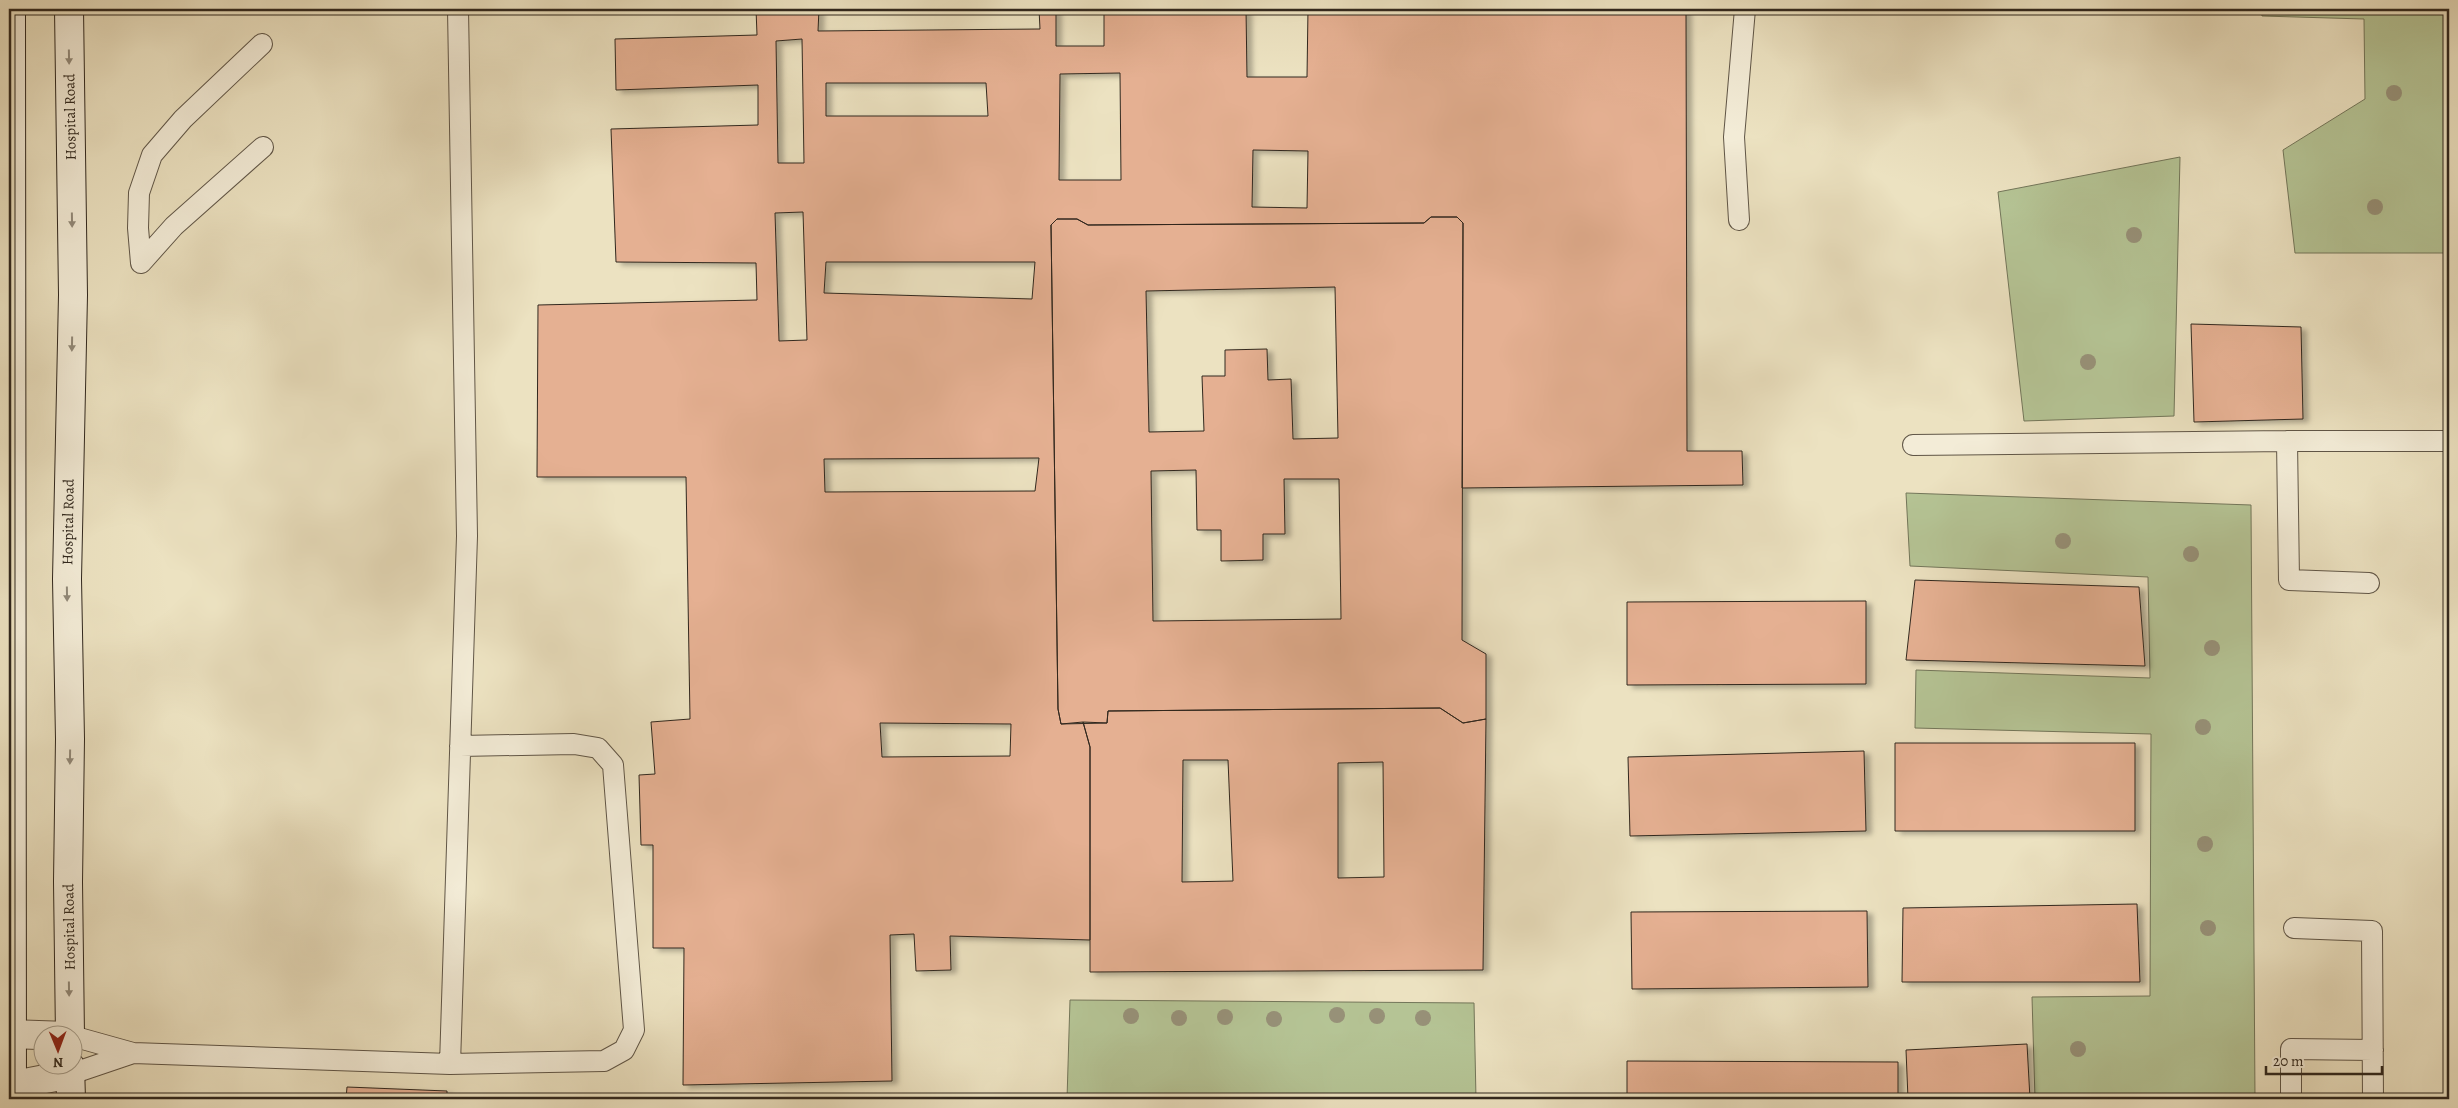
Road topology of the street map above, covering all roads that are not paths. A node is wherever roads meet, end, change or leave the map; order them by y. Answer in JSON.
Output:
{"nodes":[{"id":1,"x":11,"y":9,"type":"edge"},
{"id":2,"x":68,"y":9,"type":"edge"},
{"id":3,"x":458,"y":9,"type":"edge"},
{"id":4,"x":1745,"y":9,"type":"edge"},
{"id":5,"x":262,"y":44,"type":"dead end"},
{"id":6,"x":263,"y":147,"type":"dead end"},
{"id":7,"x":1739,"y":220,"type":"dead end"},
{"id":8,"x":2287,"y":441,"type":"junction"},
{"id":9,"x":2449,"y":442,"type":"edge"},
{"id":10,"x":1913,"y":445,"type":"dead end"},
{"id":11,"x":2370,"y":583,"type":"dead end"},
{"id":12,"x":460,"y":746,"type":"junction"},
{"id":13,"x":2294,"y":928,"type":"dead end"},
{"id":14,"x":70,"y":1026,"type":"edge"},
{"id":15,"x":10,"y":1034,"type":"edge"},
{"id":16,"x":32,"y":1035,"type":"edge"},
{"id":17,"x":82,"y":1039,"type":"edge"},
{"id":18,"x":2373,"y":1050,"type":"junction"},
{"id":19,"x":133,"y":1053,"type":"junction"},
{"id":20,"x":450,"y":1064,"type":"junction"},
{"id":21,"x":71,"y":1080,"type":"edge"},
{"id":22,"x":11,"y":1090,"type":"edge"},
{"id":23,"x":2291,"y":1099,"type":"edge"},
{"id":24,"x":2373,"y":1099,"type":"edge"}],
"edges":[{"from":1,"to":15,"type":"street"},
{"from":2,"to":14,"type":"street","name":"Hospital Road","one_way":true},
{"from":3,"to":12,"type":"lane"},
{"from":4,"to":7,"type":"lane"},
{"from":5,"to":6,"type":"lane"},
{"from":8,"to":9,"type":"lane"},
{"from":8,"to":10,"type":"lane"},
{"from":8,"to":11,"type":"lane"},
{"from":12,"to":20,"type":"lane"},
{"from":12,"to":20,"type":"lane"},
{"from":13,"to":18,"type":"lane"},
{"from":15,"to":16,"type":"street"},
{"from":15,"to":22,"type":"street"},
{"from":17,"to":19,"type":"lane"},
{"from":18,"to":23,"type":"lane"},
{"from":18,"to":24,"type":"lane"},
{"from":19,"to":20,"type":"lane"},
{"from":19,"to":21,"type":"lane"},
{"from":21,"to":22,"type":"street"}]}
